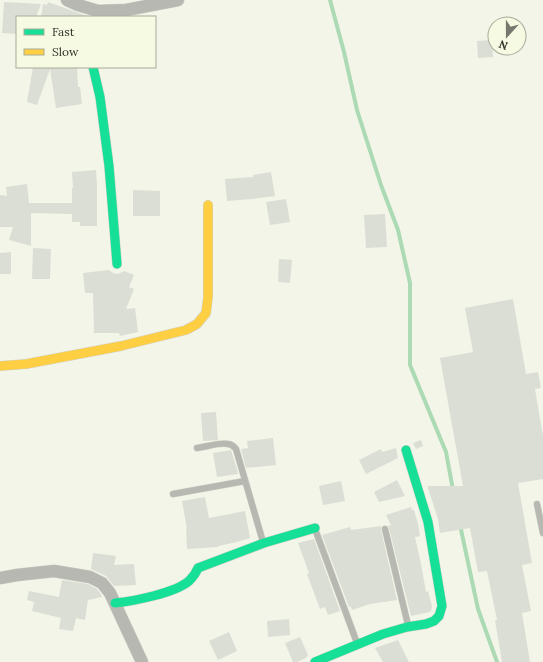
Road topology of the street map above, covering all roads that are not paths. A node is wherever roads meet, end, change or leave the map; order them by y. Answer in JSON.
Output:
{"nodes":[{"id":1,"x":178,"y":0,"type":"edge"},
{"id":2,"x":74,"y":2,"type":"edge"},
{"id":3,"x":81,"y":16,"type":"edge"},
{"id":4,"x":93,"y":68,"type":"edge"},
{"id":5,"x":208,"y":205,"type":"dead end"},
{"id":6,"x":117,"y":264,"type":"dead end"},
{"id":7,"x":0,"y":366,"type":"edge"},
{"id":8,"x":197,"y":448,"type":"dead end"},
{"id":9,"x":406,"y":450,"type":"dead end"},
{"id":10,"x":246,"y":481,"type":"junction"},
{"id":11,"x":173,"y":494,"type":"dead end"},
{"id":12,"x":537,"y":504,"type":"dead end"},
{"id":13,"x":315,"y":528,"type":"joint"},
{"id":14,"x":384,"y":529,"type":"dead end"},
{"id":15,"x":543,"y":533,"type":"edge"},
{"id":16,"x":264,"y":543,"type":"junction"},
{"id":17,"x":0,"y":578,"type":"edge"},
{"id":18,"x":115,"y":604,"type":"junction"},
{"id":19,"x":408,"y":627,"type":"junction"},
{"id":20,"x":358,"y":644,"type":"junction"},
{"id":21,"x":142,"y":662,"type":"edge"},
{"id":22,"x":315,"y":662,"type":"edge"}],
"edges":[{"from":1,"to":2,"type":"street"},
{"from":2,"to":3,"type":"street"},
{"from":4,"to":6,"type":"street"},
{"from":5,"to":7,"type":"street"},
{"from":8,"to":10,"type":"lane"},
{"from":9,"to":19,"type":"street"},
{"from":10,"to":11,"type":"lane"},
{"from":10,"to":16,"type":"lane"},
{"from":12,"to":15,"type":"lane"},
{"from":13,"to":16,"type":"street"},
{"from":13,"to":20,"type":"lane"},
{"from":14,"to":19,"type":"lane"},
{"from":16,"to":18,"type":"street"},
{"from":17,"to":18,"type":"street"},
{"from":18,"to":21,"type":"street"},
{"from":19,"to":20,"type":"street"},
{"from":20,"to":22,"type":"street"}]}
